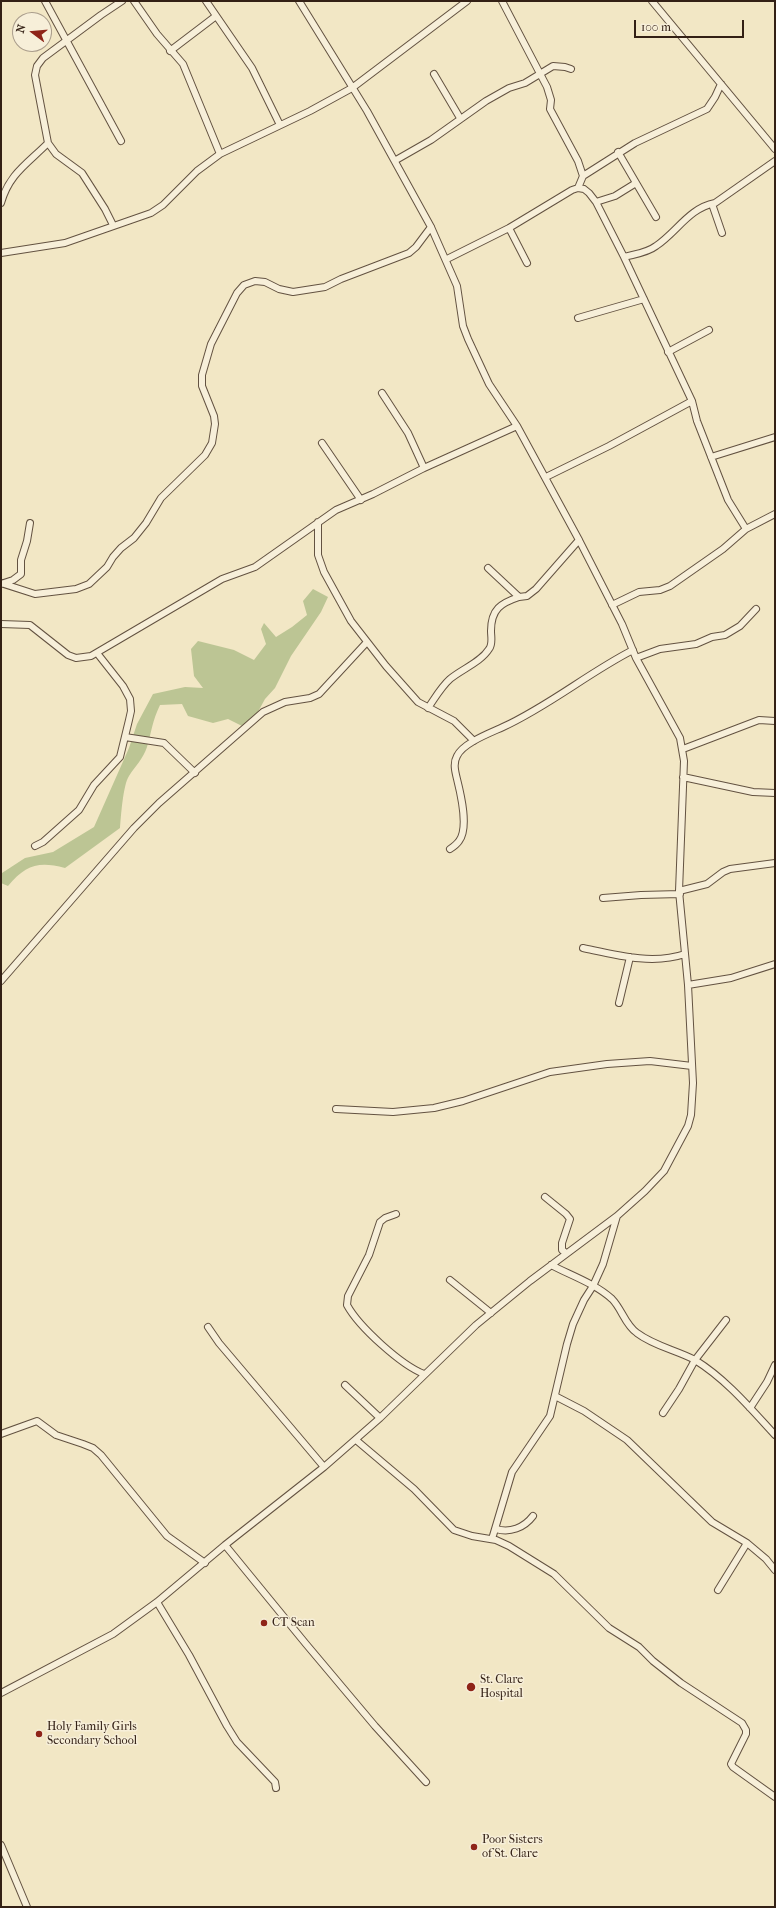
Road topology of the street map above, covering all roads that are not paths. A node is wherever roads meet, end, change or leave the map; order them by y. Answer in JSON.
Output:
{"nodes":[{"id":1,"x":44,"y":1,"type":"edge"},
{"id":2,"x":122,"y":1,"type":"edge"},
{"id":3,"x":134,"y":1,"type":"edge"},
{"id":4,"x":206,"y":1,"type":"edge"},
{"id":5,"x":299,"y":1,"type":"edge"},
{"id":6,"x":467,"y":1,"type":"edge"},
{"id":7,"x":502,"y":1,"type":"edge"},
{"id":8,"x":652,"y":1,"type":"edge"},
{"id":9,"x":216,"y":16,"type":"junction"},
{"id":10,"x":67,"y":40,"type":"junction"},
{"id":11,"x":170,"y":51,"type":"junction"},
{"id":12,"x":572,"y":69,"type":"dead end"},
{"id":13,"x":434,"y":74,"type":"dead end"},
{"id":14,"x":539,"y":74,"type":"junction"},
{"id":15,"x":721,"y":84,"type":"junction"},
{"id":16,"x":352,"y":88,"type":"junction"},
{"id":17,"x":460,"y":118,"type":"junction"},
{"id":18,"x":280,"y":125,"type":"junction"},
{"id":19,"x":121,"y":141,"type":"dead end"},
{"id":20,"x":48,"y":143,"type":"junction"},
{"id":21,"x":775,"y":149,"type":"edge"},
{"id":22,"x":618,"y":152,"type":"junction"},
{"id":23,"x":220,"y":154,"type":"junction"},
{"id":24,"x":396,"y":160,"type":"junction"},
{"id":25,"x":775,"y":161,"type":"edge"},
{"id":26,"x":583,"y":176,"type":"junction"},
{"id":27,"x":636,"y":183,"type":"junction"},
{"id":28,"x":578,"y":188,"type":"junction"},
{"id":29,"x":596,"y":202,"type":"junction"},
{"id":30,"x":1,"y":203,"type":"edge"},
{"id":31,"x":712,"y":204,"type":"junction"},
{"id":32,"x":656,"y":217,"type":"dead end"},
{"id":33,"x":113,"y":225,"type":"junction"},
{"id":34,"x":431,"y":227,"type":"junction"},
{"id":35,"x":508,"y":228,"type":"junction"},
{"id":36,"x":722,"y":233,"type":"dead end"},
{"id":37,"x":1,"y":253,"type":"edge"},
{"id":38,"x":624,"y":257,"type":"junction"},
{"id":39,"x":446,"y":259,"type":"junction"},
{"id":40,"x":527,"y":263,"type":"dead end"},
{"id":41,"x":644,"y":299,"type":"junction"},
{"id":42,"x":578,"y":318,"type":"dead end"},
{"id":43,"x":709,"y":330,"type":"dead end"},
{"id":44,"x":668,"y":352,"type":"junction"},
{"id":45,"x":382,"y":393,"type":"dead end"},
{"id":46,"x":692,"y":401,"type":"junction"},
{"id":47,"x":517,"y":426,"type":"junction"},
{"id":48,"x":775,"y":436,"type":"edge"},
{"id":49,"x":322,"y":443,"type":"dead end"},
{"id":50,"x":711,"y":457,"type":"junction"},
{"id":51,"x":424,"y":468,"type":"junction"},
{"id":52,"x":546,"y":477,"type":"junction"},
{"id":53,"x":360,"y":500,"type":"junction"},
{"id":54,"x":775,"y":514,"type":"edge"},
{"id":55,"x":318,"y":522,"type":"junction"},
{"id":56,"x":30,"y":523,"type":"dead end"},
{"id":57,"x":746,"y":529,"type":"junction"},
{"id":58,"x":580,"y":540,"type":"junction"},
{"id":59,"x":488,"y":568,"type":"dead end"},
{"id":60,"x":1,"y":584,"type":"edge"},
{"id":61,"x":519,"y":597,"type":"junction"},
{"id":62,"x":612,"y":605,"type":"junction"},
{"id":63,"x":756,"y":609,"type":"dead end"},
{"id":64,"x":1,"y":624,"type":"edge"},
{"id":65,"x":367,"y":642,"type":"junction"},
{"id":66,"x":633,"y":650,"type":"junction"},
{"id":67,"x":97,"y":653,"type":"junction"},
{"id":68,"x":636,"y":658,"type":"junction"},
{"id":69,"x":428,"y":708,"type":"junction"},
{"id":70,"x":775,"y":721,"type":"edge"},
{"id":71,"x":125,"y":737,"type":"junction"},
{"id":72,"x":474,"y":741,"type":"junction"},
{"id":73,"x":683,"y":749,"type":"junction"},
{"id":74,"x":195,"y":773,"type":"junction"},
{"id":75,"x":683,"y":778,"type":"junction"},
{"id":76,"x":775,"y":793,"type":"edge"},
{"id":77,"x":35,"y":846,"type":"dead end"},
{"id":78,"x":450,"y":849,"type":"dead end"},
{"id":79,"x":775,"y":863,"type":"edge"},
{"id":80,"x":680,"y":892,"type":"junction"},
{"id":81,"x":603,"y":898,"type":"dead end"},
{"id":82,"x":583,"y":948,"type":"dead end"},
{"id":83,"x":685,"y":954,"type":"junction"},
{"id":84,"x":630,"y":958,"type":"junction"},
{"id":85,"x":775,"y":964,"type":"edge"},
{"id":86,"x":1,"y":981,"type":"edge"},
{"id":87,"x":688,"y":985,"type":"junction"},
{"id":88,"x":619,"y":1003,"type":"dead end"},
{"id":89,"x":692,"y":1066,"type":"junction"},
{"id":90,"x":336,"y":1109,"type":"dead end"},
{"id":91,"x":545,"y":1197,"type":"dead end"},
{"id":92,"x":396,"y":1214,"type":"dead end"},
{"id":93,"x":617,"y":1216,"type":"junction"},
{"id":94,"x":566,"y":1253,"type":"junction"},
{"id":95,"x":551,"y":1265,"type":"junction"},
{"id":96,"x":450,"y":1280,"type":"dead end"},
{"id":97,"x":593,"y":1286,"type":"junction"},
{"id":98,"x":491,"y":1313,"type":"junction"},
{"id":99,"x":726,"y":1320,"type":"dead end"},
{"id":100,"x":208,"y":1327,"type":"dead end"},
{"id":101,"x":695,"y":1360,"type":"junction"},
{"id":102,"x":775,"y":1365,"type":"edge"},
{"id":103,"x":424,"y":1374,"type":"junction"},
{"id":104,"x":345,"y":1385,"type":"dead end"},
{"id":105,"x":555,"y":1396,"type":"junction"},
{"id":106,"x":750,"y":1408,"type":"junction"},
{"id":107,"x":663,"y":1413,"type":"dead end"},
{"id":108,"x":380,"y":1418,"type":"junction"},
{"id":109,"x":1,"y":1434,"type":"edge"},
{"id":110,"x":775,"y":1435,"type":"edge"},
{"id":111,"x":356,"y":1440,"type":"junction"},
{"id":112,"x":324,"y":1467,"type":"junction"},
{"id":113,"x":533,"y":1516,"type":"dead end"},
{"id":114,"x":496,"y":1528,"type":"junction"},
{"id":115,"x":492,"y":1539,"type":"junction"},
{"id":116,"x":747,"y":1543,"type":"junction"},
{"id":117,"x":225,"y":1545,"type":"junction"},
{"id":118,"x":205,"y":1563,"type":"junction"},
{"id":119,"x":775,"y":1570,"type":"edge"},
{"id":120,"x":718,"y":1590,"type":"dead end"},
{"id":121,"x":157,"y":1602,"type":"junction"},
{"id":122,"x":1,"y":1693,"type":"edge"},
{"id":123,"x":426,"y":1782,"type":"dead end"},
{"id":124,"x":276,"y":1788,"type":"dead end"},
{"id":125,"x":775,"y":1797,"type":"edge"},
{"id":126,"x":1,"y":1845,"type":"edge"},
{"id":127,"x":27,"y":1907,"type":"edge"}],
"edges":[{"from":1,"to":10,"type":"street"},
{"from":2,"to":10,"type":"street"},
{"from":3,"to":11,"type":"street"},
{"from":4,"to":9,"type":"street"},
{"from":5,"to":16,"type":"street"},
{"from":6,"to":16,"type":"street"},
{"from":7,"to":14,"type":"street"},
{"from":8,"to":15,"type":"street"},
{"from":9,"to":11,"type":"street"},
{"from":9,"to":18,"type":"street"},
{"from":10,"to":19,"type":"street"},
{"from":10,"to":20,"type":"street"},
{"from":11,"to":23,"type":"street"},
{"from":12,"to":14,"type":"street"},
{"from":13,"to":17,"type":"street"},
{"from":14,"to":17,"type":"street"},
{"from":14,"to":26,"type":"street"},
{"from":15,"to":21,"type":"street"},
{"from":15,"to":22,"type":"street"},
{"from":16,"to":18,"type":"street"},
{"from":16,"to":24,"type":"street"},
{"from":17,"to":24,"type":"street"},
{"from":18,"to":23,"type":"street"},
{"from":20,"to":30,"type":"street"},
{"from":20,"to":33,"type":"street"},
{"from":22,"to":26,"type":"street"},
{"from":22,"to":27,"type":"street"},
{"from":23,"to":33,"type":"street"},
{"from":24,"to":34,"type":"street"},
{"from":25,"to":31,"type":"street"},
{"from":26,"to":28,"type":"street"},
{"from":27,"to":29,"type":"street"},
{"from":27,"to":32,"type":"street"},
{"from":28,"to":29,"type":"street"},
{"from":28,"to":35,"type":"street"},
{"from":29,"to":38,"type":"street"},
{"from":31,"to":36,"type":"street"},
{"from":31,"to":38,"type":"street"},
{"from":33,"to":37,"type":"street"},
{"from":34,"to":39,"type":"street"},
{"from":34,"to":60,"type":"street"},
{"from":35,"to":39,"type":"street"},
{"from":35,"to":40,"type":"street"},
{"from":38,"to":41,"type":"street"},
{"from":39,"to":47,"type":"street"},
{"from":41,"to":42,"type":"street"},
{"from":41,"to":44,"type":"street"},
{"from":43,"to":44,"type":"street"},
{"from":44,"to":46,"type":"street"},
{"from":45,"to":51,"type":"street"},
{"from":46,"to":50,"type":"street"},
{"from":46,"to":52,"type":"street"},
{"from":47,"to":51,"type":"street"},
{"from":47,"to":52,"type":"street"},
{"from":48,"to":50,"type":"street"},
{"from":49,"to":53,"type":"street"},
{"from":50,"to":57,"type":"street"},
{"from":51,"to":53,"type":"street"},
{"from":52,"to":58,"type":"street"},
{"from":53,"to":55,"type":"street"},
{"from":54,"to":57,"type":"street"},
{"from":55,"to":65,"type":"street"},
{"from":55,"to":67,"type":"street"},
{"from":56,"to":60,"type":"street"},
{"from":57,"to":62,"type":"street"},
{"from":58,"to":61,"type":"street"},
{"from":58,"to":62,"type":"street"},
{"from":59,"to":61,"type":"street"},
{"from":61,"to":69,"type":"street"},
{"from":62,"to":66,"type":"street"},
{"from":63,"to":68,"type":"street"},
{"from":64,"to":67,"type":"street"},
{"from":65,"to":69,"type":"street"},
{"from":65,"to":74,"type":"street"},
{"from":66,"to":68,"type":"street"},
{"from":66,"to":72,"type":"street"},
{"from":67,"to":71,"type":"street"},
{"from":68,"to":73,"type":"street"},
{"from":69,"to":72,"type":"street"},
{"from":70,"to":73,"type":"street"},
{"from":71,"to":74,"type":"street"},
{"from":71,"to":77,"type":"street"},
{"from":72,"to":78,"type":"street"},
{"from":73,"to":75,"type":"street"},
{"from":74,"to":86,"type":"street"},
{"from":75,"to":76,"type":"street"},
{"from":75,"to":80,"type":"street"},
{"from":79,"to":80,"type":"street"},
{"from":80,"to":81,"type":"street"},
{"from":80,"to":83,"type":"street"},
{"from":82,"to":84,"type":"street"},
{"from":83,"to":84,"type":"street"},
{"from":83,"to":87,"type":"street"},
{"from":84,"to":88,"type":"street"},
{"from":85,"to":87,"type":"street"},
{"from":87,"to":89,"type":"street"},
{"from":89,"to":90,"type":"street"},
{"from":89,"to":93,"type":"street"},
{"from":91,"to":94,"type":"street"},
{"from":92,"to":103,"type":"street"},
{"from":93,"to":94,"type":"street"},
{"from":93,"to":97,"type":"street"},
{"from":94,"to":95,"type":"street"},
{"from":95,"to":97,"type":"street"},
{"from":95,"to":98,"type":"street"},
{"from":96,"to":98,"type":"street"},
{"from":97,"to":101,"type":"street"},
{"from":97,"to":105,"type":"street"},
{"from":98,"to":103,"type":"street"},
{"from":99,"to":101,"type":"street"},
{"from":100,"to":112,"type":"street"},
{"from":101,"to":106,"type":"street"},
{"from":101,"to":107,"type":"street"},
{"from":102,"to":106,"type":"street"},
{"from":103,"to":108,"type":"street"},
{"from":104,"to":108,"type":"street"},
{"from":105,"to":114,"type":"street"},
{"from":105,"to":116,"type":"street"},
{"from":106,"to":110,"type":"street"},
{"from":108,"to":111,"type":"street"},
{"from":109,"to":118,"type":"street"},
{"from":111,"to":112,"type":"street"},
{"from":111,"to":115,"type":"street"},
{"from":112,"to":117,"type":"street"},
{"from":113,"to":114,"type":"street"},
{"from":114,"to":115,"type":"street"},
{"from":115,"to":125,"type":"street"},
{"from":116,"to":119,"type":"street"},
{"from":116,"to":120,"type":"street"},
{"from":117,"to":118,"type":"street"},
{"from":117,"to":123,"type":"street"},
{"from":118,"to":121,"type":"street"},
{"from":121,"to":122,"type":"street"},
{"from":121,"to":124,"type":"street"},
{"from":126,"to":127,"type":"street"}]}
